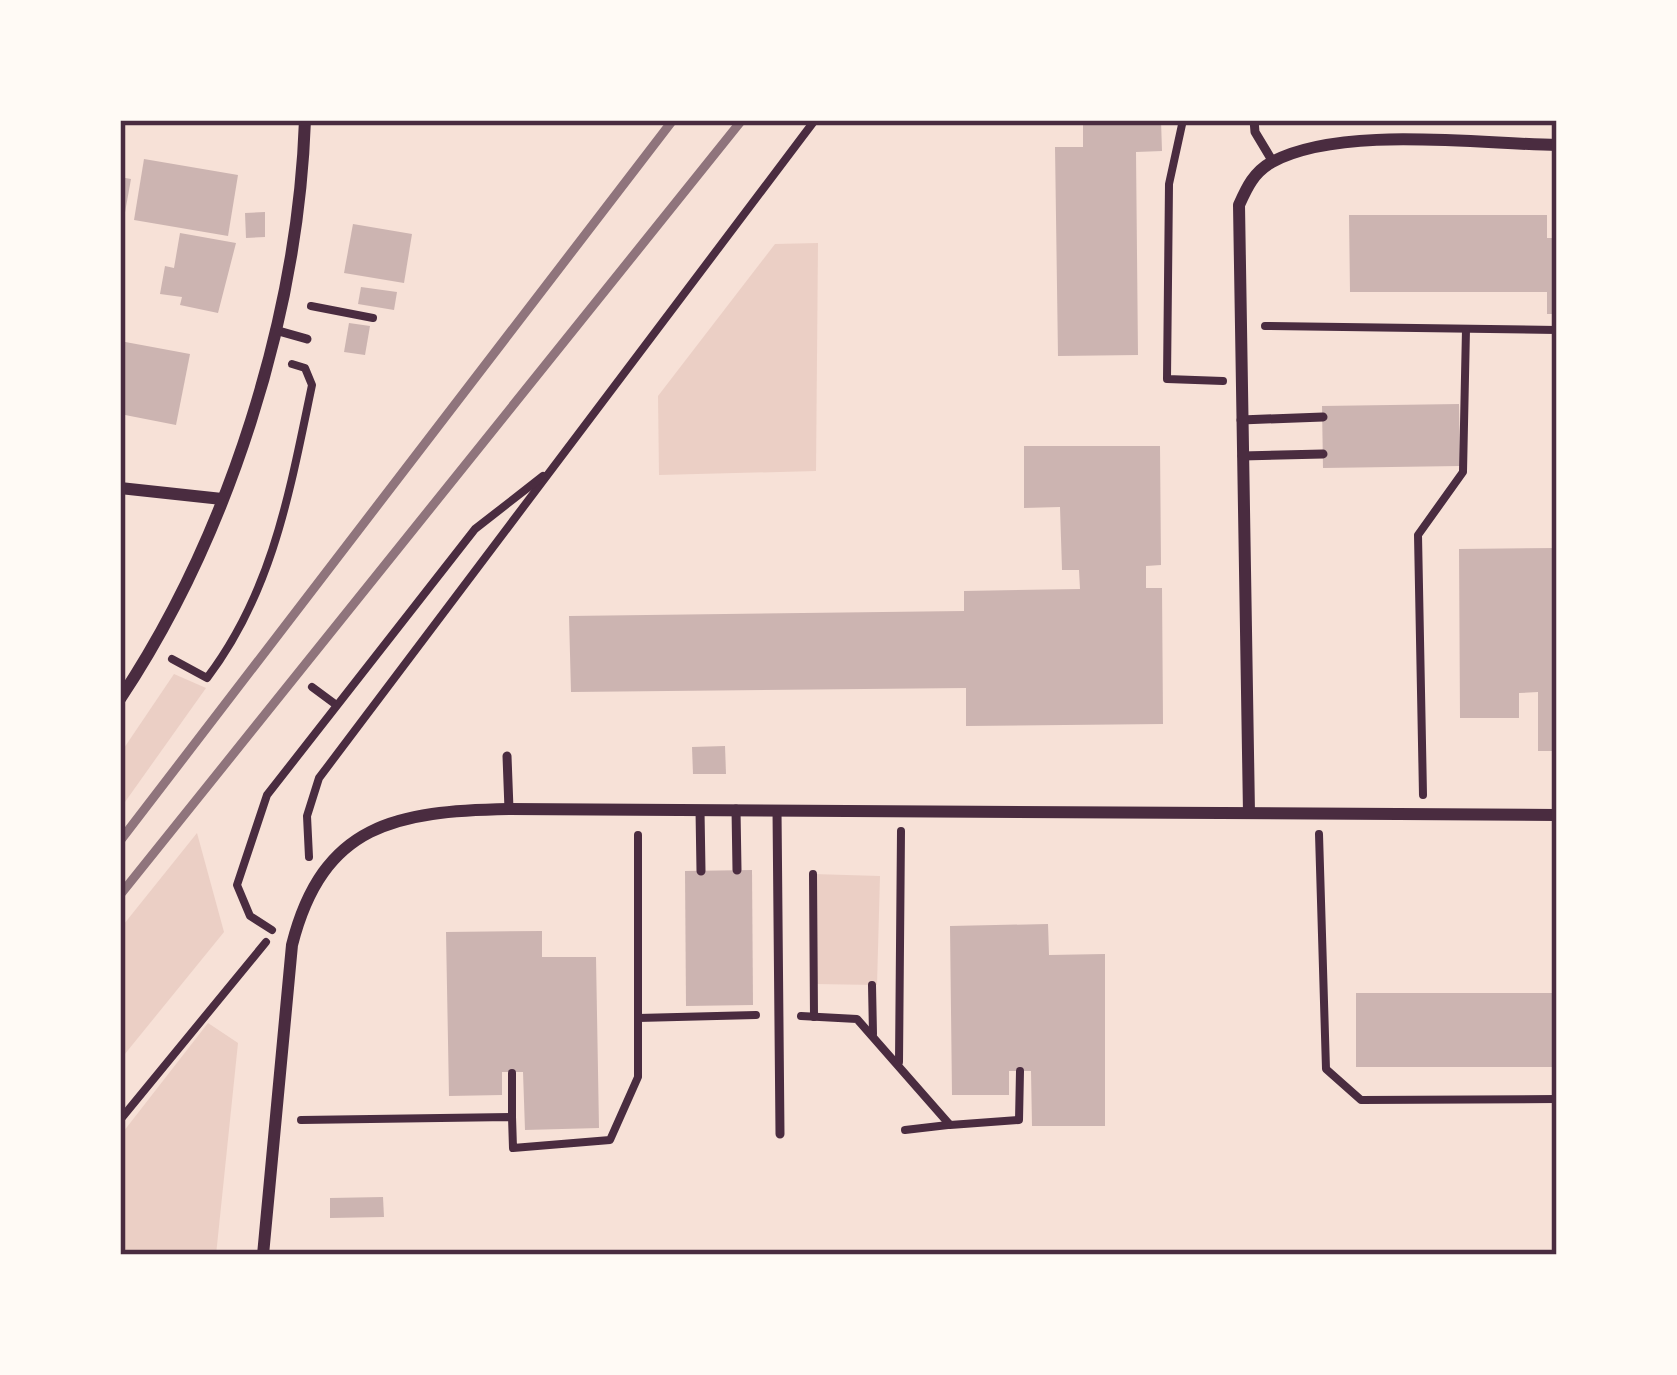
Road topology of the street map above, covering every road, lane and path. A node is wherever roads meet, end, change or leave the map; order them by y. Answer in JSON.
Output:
{"nodes":[{"id":1,"x":305,"y":120,"type":"edge"},
{"id":2,"x":815,"y":120,"type":"edge"},
{"id":3,"x":1183,"y":120,"type":"edge"},
{"id":4,"x":1254,"y":120,"type":"edge"},
{"id":5,"x":1557,"y":146,"type":"edge"},
{"id":6,"x":1273,"y":162,"type":"junction"},
{"id":7,"x":311,"y":306,"type":"dead end"},
{"id":8,"x":373,"y":318,"type":"dead end"},
{"id":9,"x":1239,"y":325,"type":"junction"},
{"id":10,"x":1466,"y":329,"type":"junction"},
{"id":11,"x":1557,"y":329,"type":"edge"},
{"id":12,"x":274,"y":330,"type":"junction"},
{"id":13,"x":307,"y":339,"type":"dead end"},
{"id":14,"x":268,"y":356,"type":"junction"},
{"id":15,"x":1240,"y":381,"type":"junction"},
{"id":16,"x":1323,"y":417,"type":"dead end"},
{"id":17,"x":1241,"y":420,"type":"junction"},
{"id":18,"x":1323,"y":454,"type":"dead end"},
{"id":19,"x":1242,"y":456,"type":"junction"},
{"id":20,"x":551,"y":470,"type":"junction"},
{"id":21,"x":120,"y":488,"type":"edge"},
{"id":22,"x":222,"y":499,"type":"junction"},
{"id":23,"x":153,"y":649,"type":"junction"},
{"id":24,"x":312,"y":687,"type":"dead end"},
{"id":25,"x":120,"y":699,"type":"edge"},
{"id":26,"x":335,"y":704,"type":"junction"},
{"id":27,"x":507,"y":756,"type":"dead end"},
{"id":28,"x":508,"y":809,"type":"junction"},
{"id":29,"x":638,"y":809,"type":"junction"},
{"id":30,"x":736,"y":809,"type":"junction"},
{"id":31,"x":700,"y":810,"type":"junction"},
{"id":32,"x":776,"y":810,"type":"junction"},
{"id":33,"x":902,"y":811,"type":"junction"},
{"id":34,"x":1249,"y":813,"type":"junction"},
{"id":35,"x":1318,"y":814,"type":"junction"},
{"id":36,"x":1424,"y":814,"type":"junction"},
{"id":37,"x":1557,"y":815,"type":"edge"},
{"id":38,"x":737,"y":870,"type":"dead end"},
{"id":39,"x":701,"y":871,"type":"dead end"},
{"id":40,"x":319,"y":874,"type":"junction"},
{"id":41,"x":814,"y":874,"type":"dead end"},
{"id":42,"x":872,"y":985,"type":"dead end"},
{"id":43,"x":777,"y":1015,"type":"junction"},
{"id":44,"x":814,"y":1017,"type":"junction"},
{"id":45,"x":638,"y":1018,"type":"junction"},
{"id":46,"x":873,"y":1036,"type":"junction"},
{"id":47,"x":899,"y":1064,"type":"junction"},
{"id":48,"x":1020,"y":1070,"type":"dead end"},
{"id":49,"x":512,"y":1072,"type":"dead end"},
{"id":50,"x":1557,"y":1099,"type":"edge"},
{"id":51,"x":512,"y":1117,"type":"junction"},
{"id":52,"x":120,"y":1120,"type":"edge"},
{"id":53,"x":278,"y":1120,"type":"junction"},
{"id":54,"x":950,"y":1125,"type":"junction"},
{"id":55,"x":905,"y":1130,"type":"dead end"},
{"id":56,"x":780,"y":1134,"type":"dead end"},
{"id":57,"x":624,"y":1139,"type":"dead end"},
{"id":58,"x":610,"y":1140,"type":"junction"},
{"id":59,"x":263,"y":1255,"type":"edge"}],
"edges":[{"from":1,"to":12,"type":"street"},
{"from":2,"to":20,"type":"path"},
{"from":3,"to":15,"type":"path"},
{"from":4,"to":6,"type":"lane"},
{"from":5,"to":6,"type":"street"},
{"from":6,"to":9,"type":"street"},
{"from":7,"to":8,"type":"path"},
{"from":9,"to":10,"type":"path"},
{"from":9,"to":15,"type":"street"},
{"from":10,"to":11,"type":"path"},
{"from":10,"to":36,"type":"path"},
{"from":12,"to":13,"type":"lane"},
{"from":12,"to":14,"type":"street"},
{"from":14,"to":22,"type":"street"},
{"from":14,"to":23,"type":"path"},
{"from":15,"to":17,"type":"street"},
{"from":16,"to":17,"type":"lane"},
{"from":17,"to":19,"type":"street"},
{"from":18,"to":19,"type":"lane"},
{"from":19,"to":34,"type":"street"},
{"from":20,"to":26,"type":"path"},
{"from":20,"to":40,"type":"path"},
{"from":21,"to":22,"type":"street"},
{"from":22,"to":23,"type":"street"},
{"from":23,"to":25,"type":"street"},
{"from":24,"to":26,"type":"path"},
{"from":26,"to":52,"type":"path"},
{"from":27,"to":28,"type":"lane"},
{"from":28,"to":29,"type":"street"},
{"from":28,"to":40,"type":"street"},
{"from":29,"to":31,"type":"street"},
{"from":29,"to":45,"type":"path"},
{"from":30,"to":31,"type":"street"},
{"from":30,"to":32,"type":"street"},
{"from":30,"to":38,"type":"lane"},
{"from":31,"to":39,"type":"lane"},
{"from":32,"to":33,"type":"street"},
{"from":32,"to":43,"type":"lane"},
{"from":33,"to":34,"type":"street"},
{"from":33,"to":47,"type":"path"},
{"from":34,"to":35,"type":"street"},
{"from":35,"to":36,"type":"street"},
{"from":35,"to":50,"type":"path"},
{"from":36,"to":37,"type":"street"},
{"from":40,"to":53,"type":"street"},
{"from":41,"to":44,"type":"path"},
{"from":42,"to":46,"type":"path"},
{"from":43,"to":44,"type":"path"},
{"from":43,"to":45,"type":"path"},
{"from":43,"to":56,"type":"lane"},
{"from":44,"to":46,"type":"path"},
{"from":45,"to":58,"type":"path"},
{"from":46,"to":47,"type":"path"},
{"from":47,"to":54,"type":"path"},
{"from":48,"to":54,"type":"path"},
{"from":49,"to":51,"type":"path"},
{"from":51,"to":53,"type":"path"},
{"from":51,"to":58,"type":"path"},
{"from":53,"to":59,"type":"street"},
{"from":54,"to":55,"type":"path"},
{"from":57,"to":58,"type":"path"}]}
